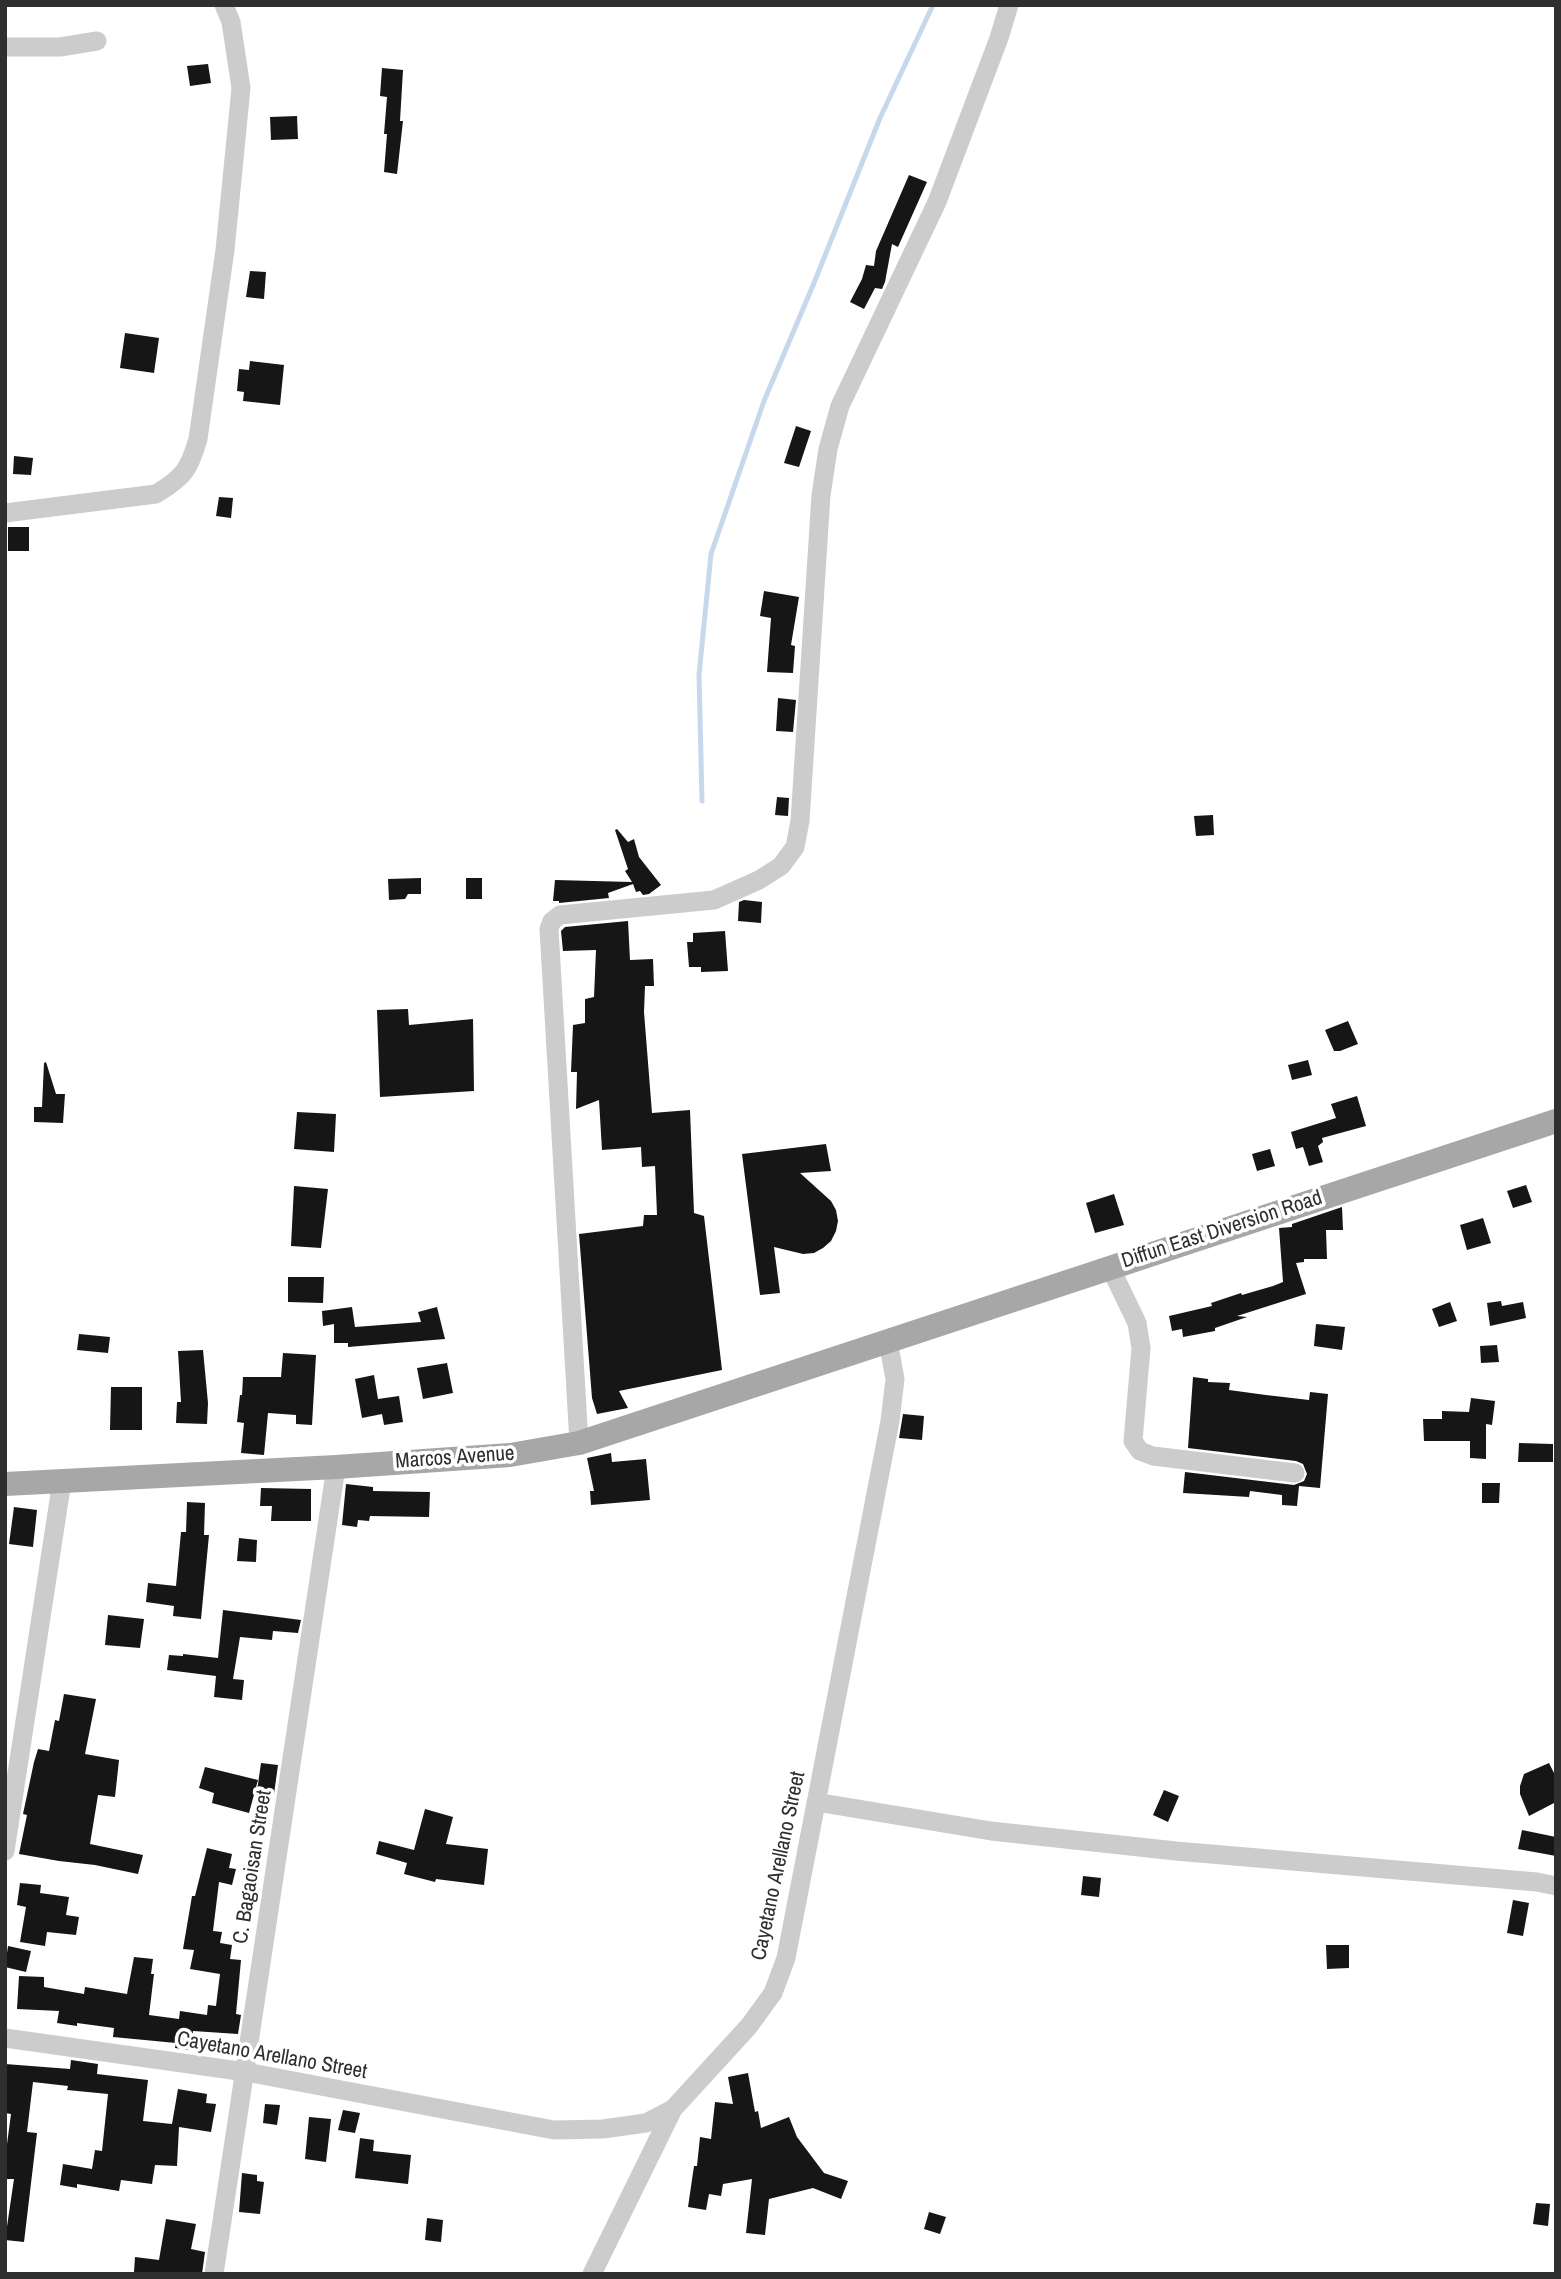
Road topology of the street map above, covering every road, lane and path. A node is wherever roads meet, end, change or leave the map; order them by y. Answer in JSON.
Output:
{"nodes":[{"id":1,"x":224,"y":5,"type":"edge"},
{"id":2,"x":1009,"y":5,"type":"edge"},
{"id":3,"x":97,"y":41,"type":"dead end"},
{"id":4,"x":5,"y":47,"type":"edge"},
{"id":5,"x":5,"y":513,"type":"edge"},
{"id":6,"x":1556,"y":1121,"type":"edge"},
{"id":7,"x":1110,"y":1267,"type":"junction"},
{"id":8,"x":888,"y":1341,"type":"junction"},
{"id":9,"x":579,"y":1443,"type":"junction"},
{"id":10,"x":336,"y":1467,"type":"junction"},
{"id":11,"x":1294,"y":1473,"type":"dead end"},
{"id":12,"x":62,"y":1481,"type":"junction"},
{"id":13,"x":5,"y":1484,"type":"edge"},
{"id":14,"x":816,"y":1802,"type":"junction"},
{"id":15,"x":5,"y":1851,"type":"edge"},
{"id":16,"x":1556,"y":1886,"type":"edge"},
{"id":17,"x":5,"y":2038,"type":"edge"},
{"id":18,"x":246,"y":2072,"type":"junction"},
{"id":19,"x":673,"y":2109,"type":"junction"},
{"id":20,"x":214,"y":2274,"type":"edge"},
{"id":21,"x":592,"y":2274,"type":"edge"}],
"edges":[{"from":1,"to":5,"type":"street"},
{"from":2,"to":9,"type":"street"},
{"from":3,"to":4,"type":"street"},
{"from":6,"to":7,"type":"main road","name":"Diffun East Diversion Road"},
{"from":7,"to":8,"type":"main road","name":"Diffun East Diversion Road"},
{"from":7,"to":11,"type":"street"},
{"from":8,"to":9,"type":"main road","name":"Marcos Avenue"},
{"from":8,"to":14,"type":"street","name":"Cayetano Arellano Street"},
{"from":9,"to":10,"type":"main road","name":"Marcos Avenue"},
{"from":10,"to":12,"type":"main road","name":"Marcos Avenue"},
{"from":10,"to":18,"type":"street","name":"C. Bagaoisan Street"},
{"from":12,"to":13,"type":"main road","name":"Marcos Avenue"},
{"from":12,"to":15,"type":"street"},
{"from":14,"to":16,"type":"street"},
{"from":14,"to":19,"type":"street","name":"Cayetano Arellano Street"},
{"from":17,"to":18,"type":"street","name":"Cayetano Arellano Street"},
{"from":18,"to":19,"type":"street","name":"Cayetano Arellano Street"},
{"from":18,"to":20,"type":"street","name":"C. Bagaoisan Street"},
{"from":19,"to":21,"type":"street"}]}
